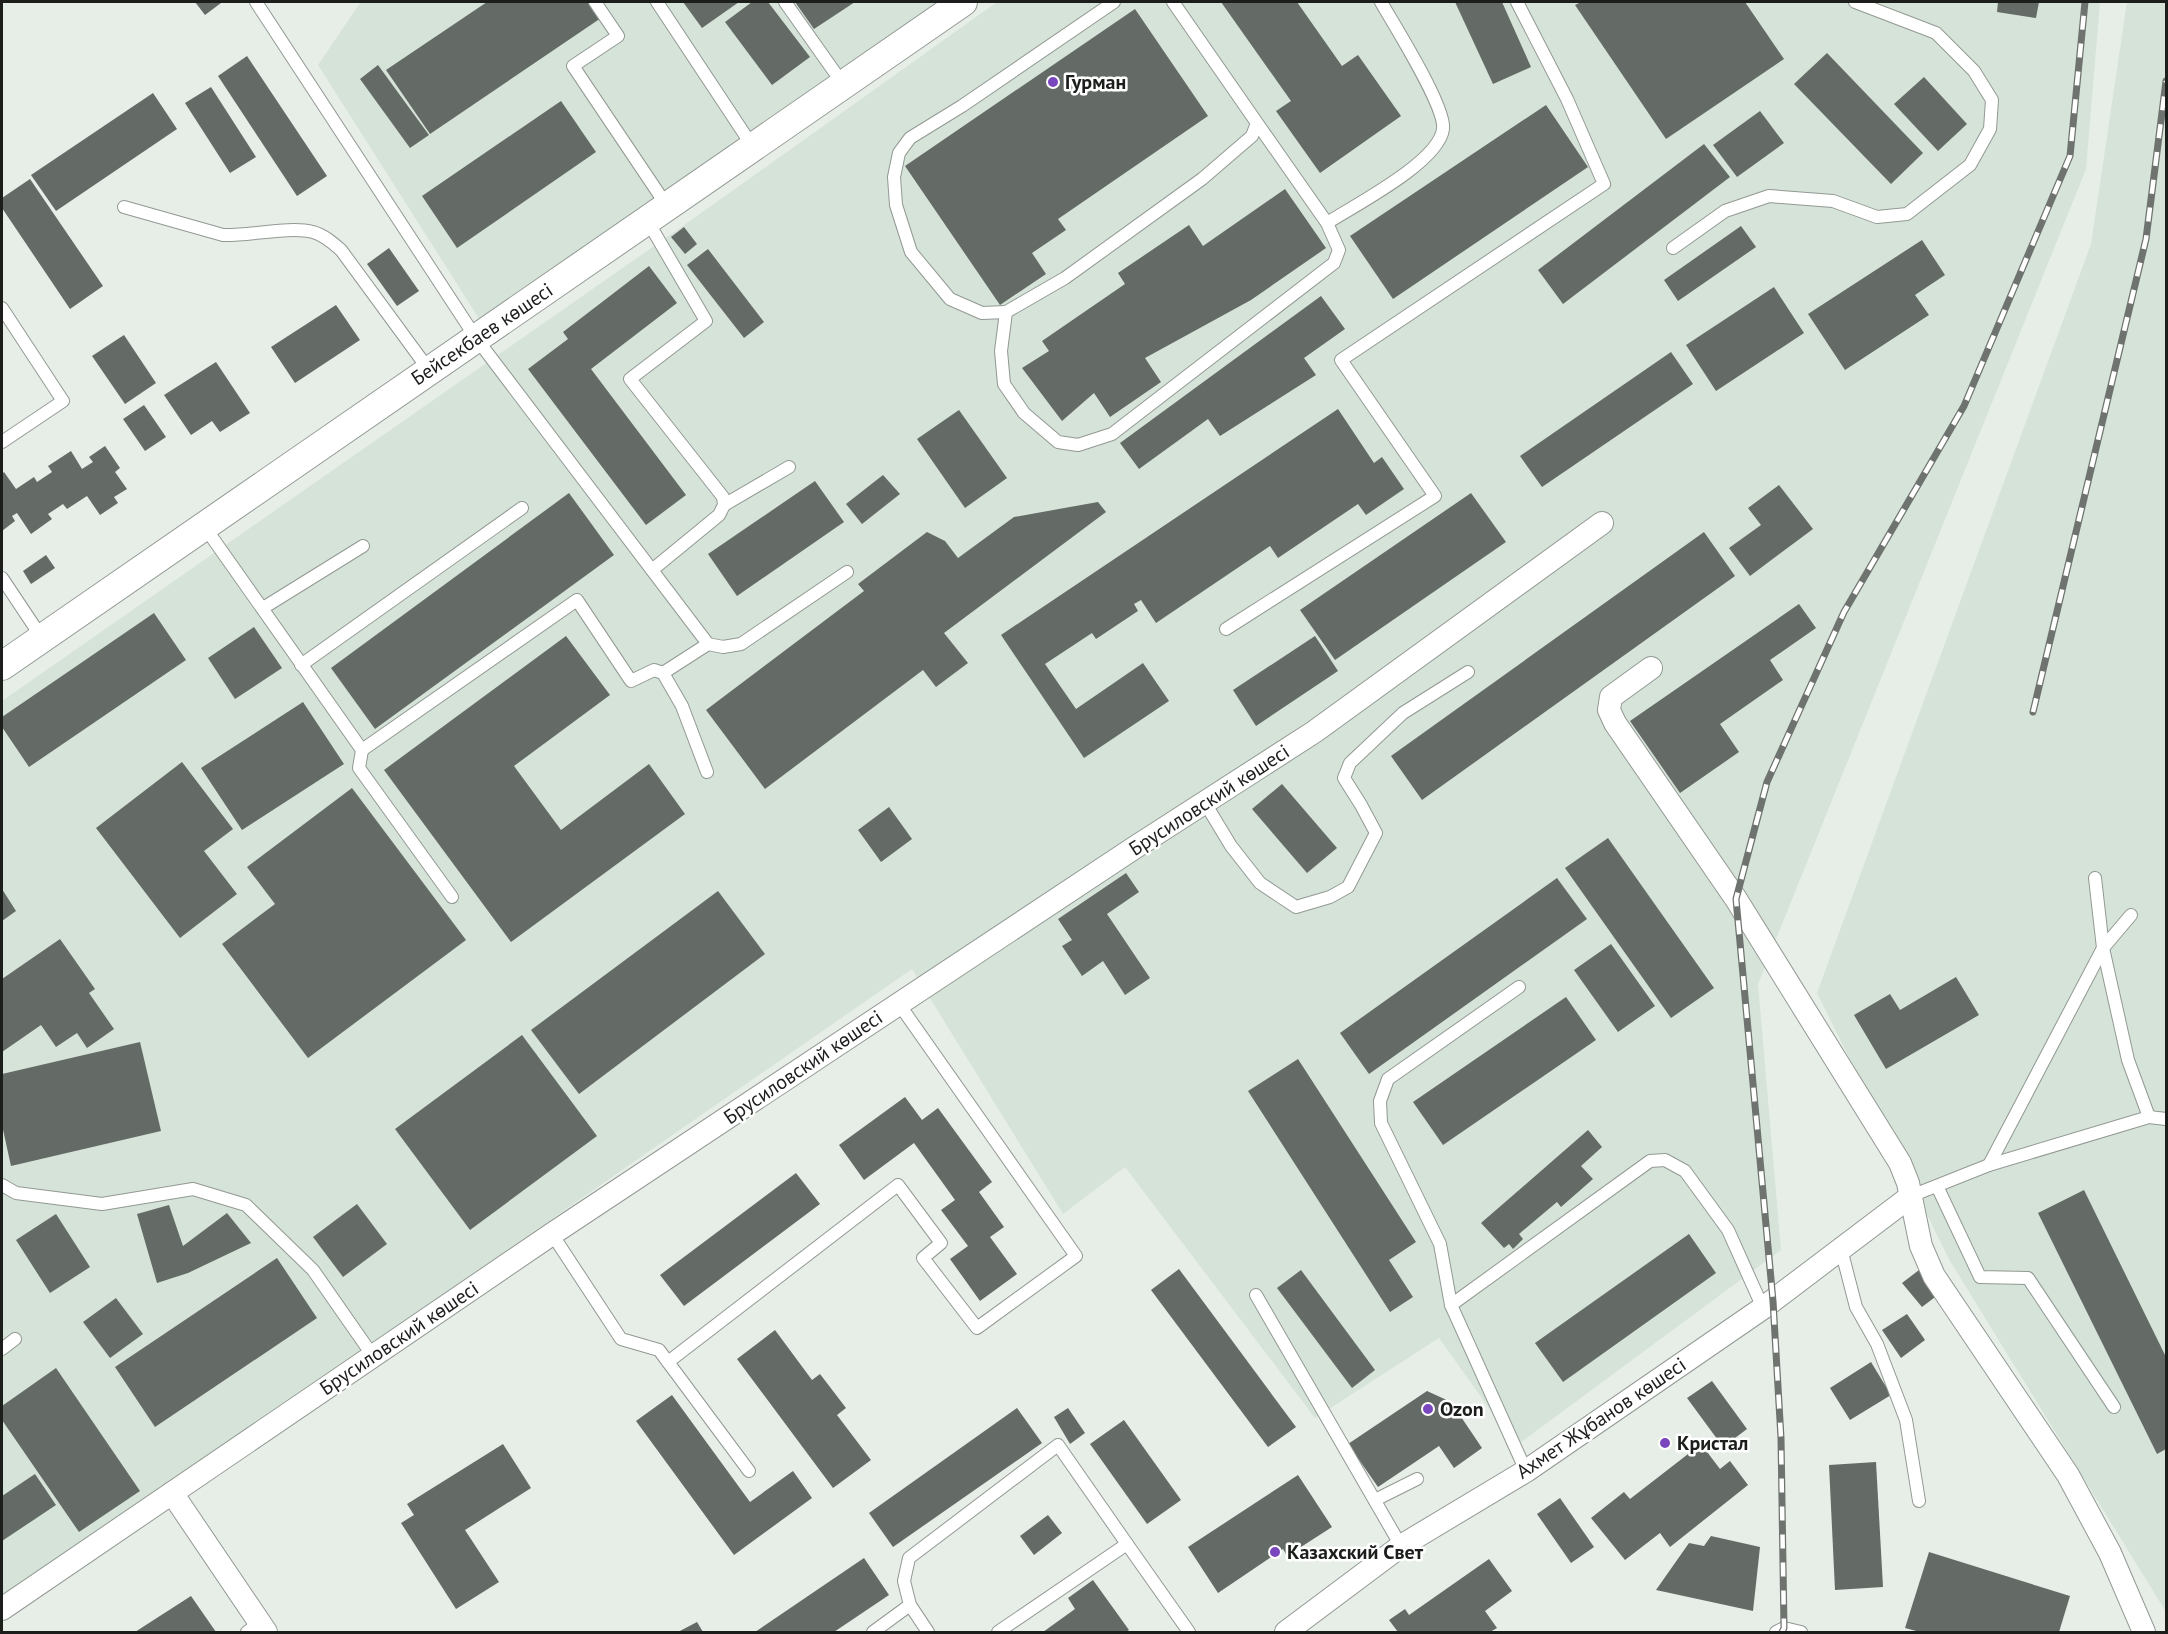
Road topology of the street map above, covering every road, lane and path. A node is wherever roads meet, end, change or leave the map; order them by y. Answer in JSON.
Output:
{"nodes":[{"id":1,"x":256,"y":2,"type":"edge"},
{"id":2,"x":595,"y":2,"type":"edge"},
{"id":3,"x":657,"y":2,"type":"edge"},
{"id":4,"x":785,"y":2,"type":"edge"},
{"id":5,"x":963,"y":2,"type":"edge"},
{"id":6,"x":1114,"y":2,"type":"edge"},
{"id":7,"x":1173,"y":2,"type":"edge"},
{"id":8,"x":1381,"y":2,"type":"edge"},
{"id":9,"x":1517,"y":2,"type":"edge"},
{"id":10,"x":1855,"y":2,"type":"edge"},
{"id":11,"x":843,"y":84,"type":"junction"},
{"id":12,"x":1257,"y":123,"type":"junction"},
{"id":13,"x":753,"y":147,"type":"junction"},
{"id":14,"x":124,"y":207,"type":"dead end"},
{"id":15,"x":657,"y":213,"type":"junction"},
{"id":16,"x":1327,"y":223,"type":"junction"},
{"id":17,"x":1672,"y":248,"type":"dead end"},
{"id":18,"x":2,"y":308,"type":"edge"},
{"id":19,"x":1006,"y":312,"type":"junction"},
{"id":20,"x":476,"y":338,"type":"junction"},
{"id":21,"x":429,"y":370,"type":"junction"},
{"id":22,"x":2,"y":442,"type":"edge"},
{"id":23,"x":789,"y":467,"type":"dead end"},
{"id":24,"x":724,"y":505,"type":"junction"},
{"id":25,"x":522,"y":508,"type":"dead end"},
{"id":26,"x":1602,"y":523,"type":"dead end"},
{"id":27,"x":204,"y":526,"type":"junction"},
{"id":28,"x":363,"y":546,"type":"dead end"},
{"id":29,"x":652,"y":570,"type":"junction"},
{"id":30,"x":847,"y":572,"type":"dead end"},
{"id":31,"x":2,"y":578,"type":"edge"},
{"id":32,"x":263,"y":608,"type":"junction"},
{"id":33,"x":1226,"y":629,"type":"dead end"},
{"id":34,"x":42,"y":638,"type":"junction"},
{"id":35,"x":708,"y":644,"type":"junction"},
{"id":36,"x":2,"y":666,"type":"edge"},
{"id":37,"x":301,"y":666,"type":"junction"},
{"id":38,"x":1651,"y":668,"type":"dead end"},
{"id":39,"x":1468,"y":672,"type":"dead end"},
{"id":40,"x":663,"y":673,"type":"junction"},
{"id":41,"x":362,"y":750,"type":"junction"},
{"id":42,"x":707,"y":772,"type":"dead end"},
{"id":43,"x":1206,"y":803,"type":"junction"},
{"id":44,"x":2095,"y":878,"type":"dead end"},
{"id":45,"x":452,"y":897,"type":"dead end"},
{"id":46,"x":2131,"y":915,"type":"dead end"},
{"id":47,"x":2103,"y":948,"type":"junction"},
{"id":48,"x":1519,"y":987,"type":"dead end"},
{"id":49,"x":899,"y":1004,"type":"junction"},
{"id":50,"x":2149,"y":1117,"type":"junction"},
{"id":51,"x":2166,"y":1119,"type":"edge"},
{"id":52,"x":1989,"y":1165,"type":"junction"},
{"id":53,"x":2,"y":1185,"type":"edge"},
{"id":54,"x":1937,"y":1186,"type":"junction"},
{"id":55,"x":1911,"y":1196,"type":"junction"},
{"id":56,"x":552,"y":1234,"type":"junction"},
{"id":57,"x":1841,"y":1249,"type":"junction"},
{"id":58,"x":1256,"y":1295,"type":"dead end"},
{"id":59,"x":1451,"y":1305,"type":"junction"},
{"id":60,"x":1763,"y":1308,"type":"junction"},
{"id":61,"x":15,"y":1339,"type":"dead end"},
{"id":62,"x":2,"y":1349,"type":"edge"},
{"id":63,"x":373,"y":1356,"type":"junction"},
{"id":64,"x":668,"y":1362,"type":"junction"},
{"id":65,"x":2114,"y":1407,"type":"dead end"},
{"id":66,"x":749,"y":1471,"type":"dead end"},
{"id":67,"x":1526,"y":1471,"type":"junction"},
{"id":68,"x":1417,"y":1479,"type":"dead end"},
{"id":69,"x":172,"y":1493,"type":"junction"},
{"id":70,"x":1375,"y":1500,"type":"junction"},
{"id":71,"x":1919,"y":1501,"type":"dead end"},
{"id":72,"x":1127,"y":1544,"type":"junction"},
{"id":73,"x":1401,"y":1546,"type":"junction"},
{"id":74,"x":910,"y":1605,"type":"junction"},
{"id":75,"x":2,"y":1609,"type":"edge"},
{"id":76,"x":258,"y":1629,"type":"edge"},
{"id":77,"x":873,"y":1632,"type":"edge"},
{"id":78,"x":928,"y":1632,"type":"edge"},
{"id":79,"x":998,"y":1632,"type":"edge"},
{"id":80,"x":1189,"y":1632,"type":"edge"},
{"id":81,"x":1286,"y":1632,"type":"edge"},
{"id":82,"x":1776,"y":1632,"type":"edge"},
{"id":83,"x":1801,"y":1632,"type":"edge"},
{"id":84,"x":2144,"y":1632,"type":"edge"}],
"edges":[{"from":1,"to":20,"type":"lane"},
{"from":2,"to":15,"type":"lane"},
{"from":3,"to":13,"type":"lane"},
{"from":4,"to":11,"type":"lane"},
{"from":5,"to":11,"type":"street","name":"Бейсекбаев көшесі"},
{"from":6,"to":19,"type":"lane"},
{"from":7,"to":12,"type":"lane"},
{"from":8,"to":16,"type":"lane"},
{"from":9,"to":33,"type":"lane"},
{"from":10,"to":17,"type":"lane"},
{"from":11,"to":13,"type":"street","name":"Бейсекбаев көшесі"},
{"from":12,"to":16,"type":"lane"},
{"from":12,"to":19,"type":"lane"},
{"from":13,"to":15,"type":"street","name":"Бейсекбаев көшесі"},
{"from":14,"to":21,"type":"lane"},
{"from":15,"to":20,"type":"street","name":"Бейсекбаев көшесі"},
{"from":15,"to":24,"type":"lane"},
{"from":16,"to":19,"type":"lane"},
{"from":18,"to":22,"type":"lane"},
{"from":20,"to":21,"type":"street","name":"Бейсекбаев көшесі"},
{"from":20,"to":29,"type":"lane"},
{"from":21,"to":27,"type":"street","name":"Бейсекбаев көшесі"},
{"from":23,"to":24,"type":"lane"},
{"from":24,"to":29,"type":"lane"},
{"from":25,"to":37,"type":"lane"},
{"from":26,"to":43,"type":"street","name":"Брусиловский көшесі"},
{"from":27,"to":32,"type":"lane"},
{"from":27,"to":34,"type":"street","name":"Бейсекбаев көшесі"},
{"from":28,"to":32,"type":"lane"},
{"from":29,"to":35,"type":"lane"},
{"from":30,"to":35,"type":"lane"},
{"from":31,"to":34,"type":"lane"},
{"from":32,"to":37,"type":"lane"},
{"from":34,"to":36,"type":"street","name":"Бейсекбаев көшесі"},
{"from":35,"to":40,"type":"lane"},
{"from":37,"to":41,"type":"lane"},
{"from":38,"to":55,"type":"street"},
{"from":39,"to":43,"type":"lane"},
{"from":40,"to":41,"type":"lane"},
{"from":40,"to":42,"type":"lane"},
{"from":41,"to":45,"type":"lane"},
{"from":43,"to":49,"type":"street","name":"Брусиловский көшесі"},
{"from":44,"to":47,"type":"lane"},
{"from":46,"to":47,"type":"lane"},
{"from":47,"to":50,"type":"lane"},
{"from":47,"to":52,"type":"lane"},
{"from":48,"to":59,"type":"lane"},
{"from":49,"to":56,"type":"street","name":"Брусиловский көшесі"},
{"from":49,"to":64,"type":"lane"},
{"from":50,"to":51,"type":"lane"},
{"from":50,"to":52,"type":"lane"},
{"from":52,"to":54,"type":"lane"},
{"from":53,"to":63,"type":"lane"},
{"from":54,"to":55,"type":"lane"},
{"from":54,"to":65,"type":"lane"},
{"from":55,"to":57,"type":"street","name":"Ахмет Жұбанов көшесі"},
{"from":55,"to":84,"type":"street"},
{"from":56,"to":63,"type":"street","name":"Брусиловский көшесі"},
{"from":56,"to":64,"type":"lane"},
{"from":57,"to":60,"type":"street","name":"Ахмет Жұбанов көшесі"},
{"from":57,"to":71,"type":"lane"},
{"from":58,"to":70,"type":"lane"},
{"from":59,"to":60,"type":"lane"},
{"from":59,"to":67,"type":"lane"},
{"from":60,"to":67,"type":"street","name":"Ахмет Жұбанов көшесі"},
{"from":61,"to":62,"type":"lane"},
{"from":63,"to":69,"type":"street","name":"Брусиловский көшесі"},
{"from":64,"to":66,"type":"lane"},
{"from":67,"to":73,"type":"street","name":"Ахмет Жұбанов көшесі"},
{"from":68,"to":70,"type":"lane"},
{"from":69,"to":75,"type":"street","name":"Брусиловский көшесі"},
{"from":69,"to":76,"type":"street"},
{"from":70,"to":73,"type":"lane"},
{"from":72,"to":74,"type":"lane"},
{"from":72,"to":79,"type":"lane"},
{"from":72,"to":80,"type":"lane"},
{"from":73,"to":81,"type":"street","name":"Ахмет Жұбанов көшесі"},
{"from":74,"to":77,"type":"lane"},
{"from":74,"to":78,"type":"lane"},
{"from":82,"to":83,"type":"lane"}]}
